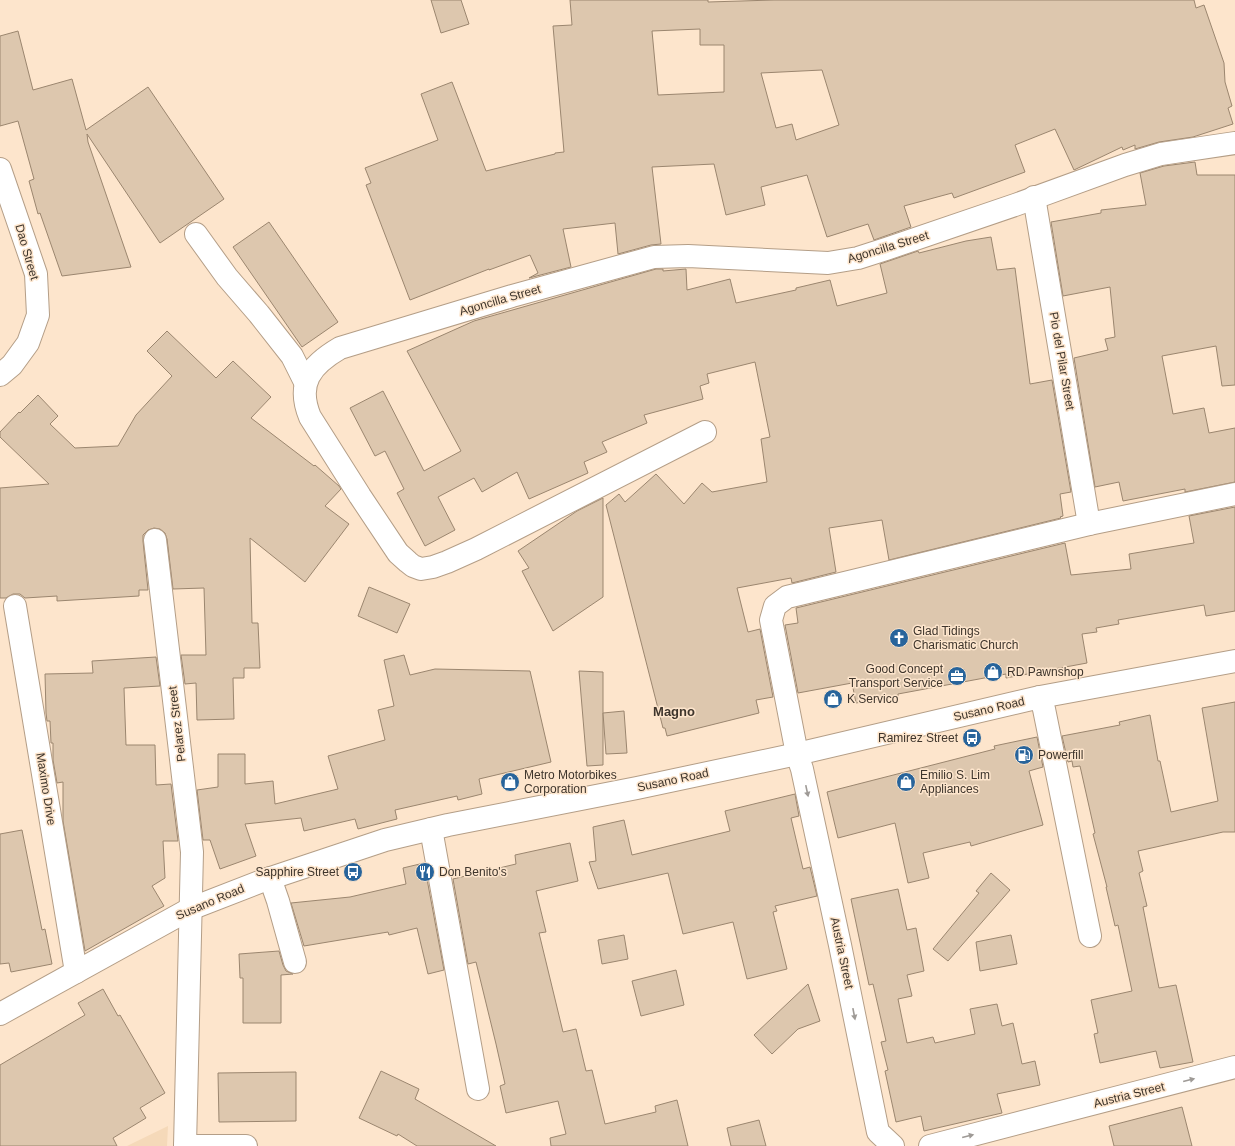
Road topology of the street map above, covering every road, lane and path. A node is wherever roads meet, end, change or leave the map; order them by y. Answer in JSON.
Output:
{"nodes":[{"id":1,"x":1235,"y":143,"type":"edge"},
{"id":2,"x":0,"y":169,"type":"edge"},
{"id":3,"x":1034,"y":198,"type":"junction"},
{"id":4,"x":196,"y":234,"type":"dead end"},
{"id":5,"x":0,"y":375,"type":"edge"},
{"id":6,"x":306,"y":382,"type":"junction"},
{"id":7,"x":705,"y":432,"type":"dead end"},
{"id":8,"x":1235,"y":494,"type":"edge"},
{"id":9,"x":1089,"y":524,"type":"junction"},
{"id":10,"x":155,"y":540,"type":"dead end"},
{"id":11,"x":15,"y":606,"type":"dead end"},
{"id":12,"x":1235,"y":660,"type":"edge"},
{"id":13,"x":1040,"y":697,"type":"junction"},
{"id":14,"x":797,"y":754,"type":"junction"},
{"id":15,"x":432,"y":829,"type":"junction"},
{"id":16,"x":270,"y":878,"type":"junction"},
{"id":17,"x":190,"y":909,"type":"junction"},
{"id":18,"x":1090,"y":936,"type":"dead end"},
{"id":19,"x":295,"y":962,"type":"dead end"},
{"id":20,"x":76,"y":972,"type":"junction"},
{"id":21,"x":0,"y":1014,"type":"edge"},
{"id":22,"x":1235,"y":1067,"type":"edge"},
{"id":23,"x":478,"y":1089,"type":"dead end"},
{"id":24,"x":185,"y":1146,"type":"edge"},
{"id":25,"x":246,"y":1146,"type":"edge"},
{"id":26,"x":893,"y":1146,"type":"edge"},
{"id":27,"x":930,"y":1146,"type":"edge"}],
"edges":[{"from":1,"to":3,"type":"street","name":"Agoncilla Street"},
{"from":2,"to":5,"type":"street","name":"Dao Street"},
{"from":3,"to":6,"type":"street","name":"Agoncilla Street"},
{"from":3,"to":9,"type":"street","name":"Pio del Pilar Street"},
{"from":4,"to":6,"type":"street"},
{"from":6,"to":7,"type":"street","name":"Agoncilla Street"},
{"from":8,"to":9,"type":"street"},
{"from":9,"to":14,"type":"street"},
{"from":10,"to":17,"type":"street","name":"Pelarez Street"},
{"from":11,"to":20,"type":"street","name":"Maximo Drive"},
{"from":12,"to":13,"type":"street","name":"Susano Road"},
{"from":13,"to":14,"type":"street","name":"Susano Road"},
{"from":13,"to":18,"type":"street"},
{"from":14,"to":15,"type":"street","name":"Susano Road"},
{"from":14,"to":26,"type":"street","name":"Austria Street","one_way":true},
{"from":15,"to":16,"type":"street","name":"Susano Road"},
{"from":15,"to":23,"type":"street"},
{"from":16,"to":17,"type":"street","name":"Susano Road"},
{"from":16,"to":19,"type":"street"},
{"from":17,"to":20,"type":"street","name":"Susano Road"},
{"from":17,"to":24,"type":"street"},
{"from":20,"to":21,"type":"street","name":"Susano Road"},
{"from":27,"to":22,"type":"street","name":"Austria Street","one_way":true},
{"from":24,"to":25,"type":"street"}]}
